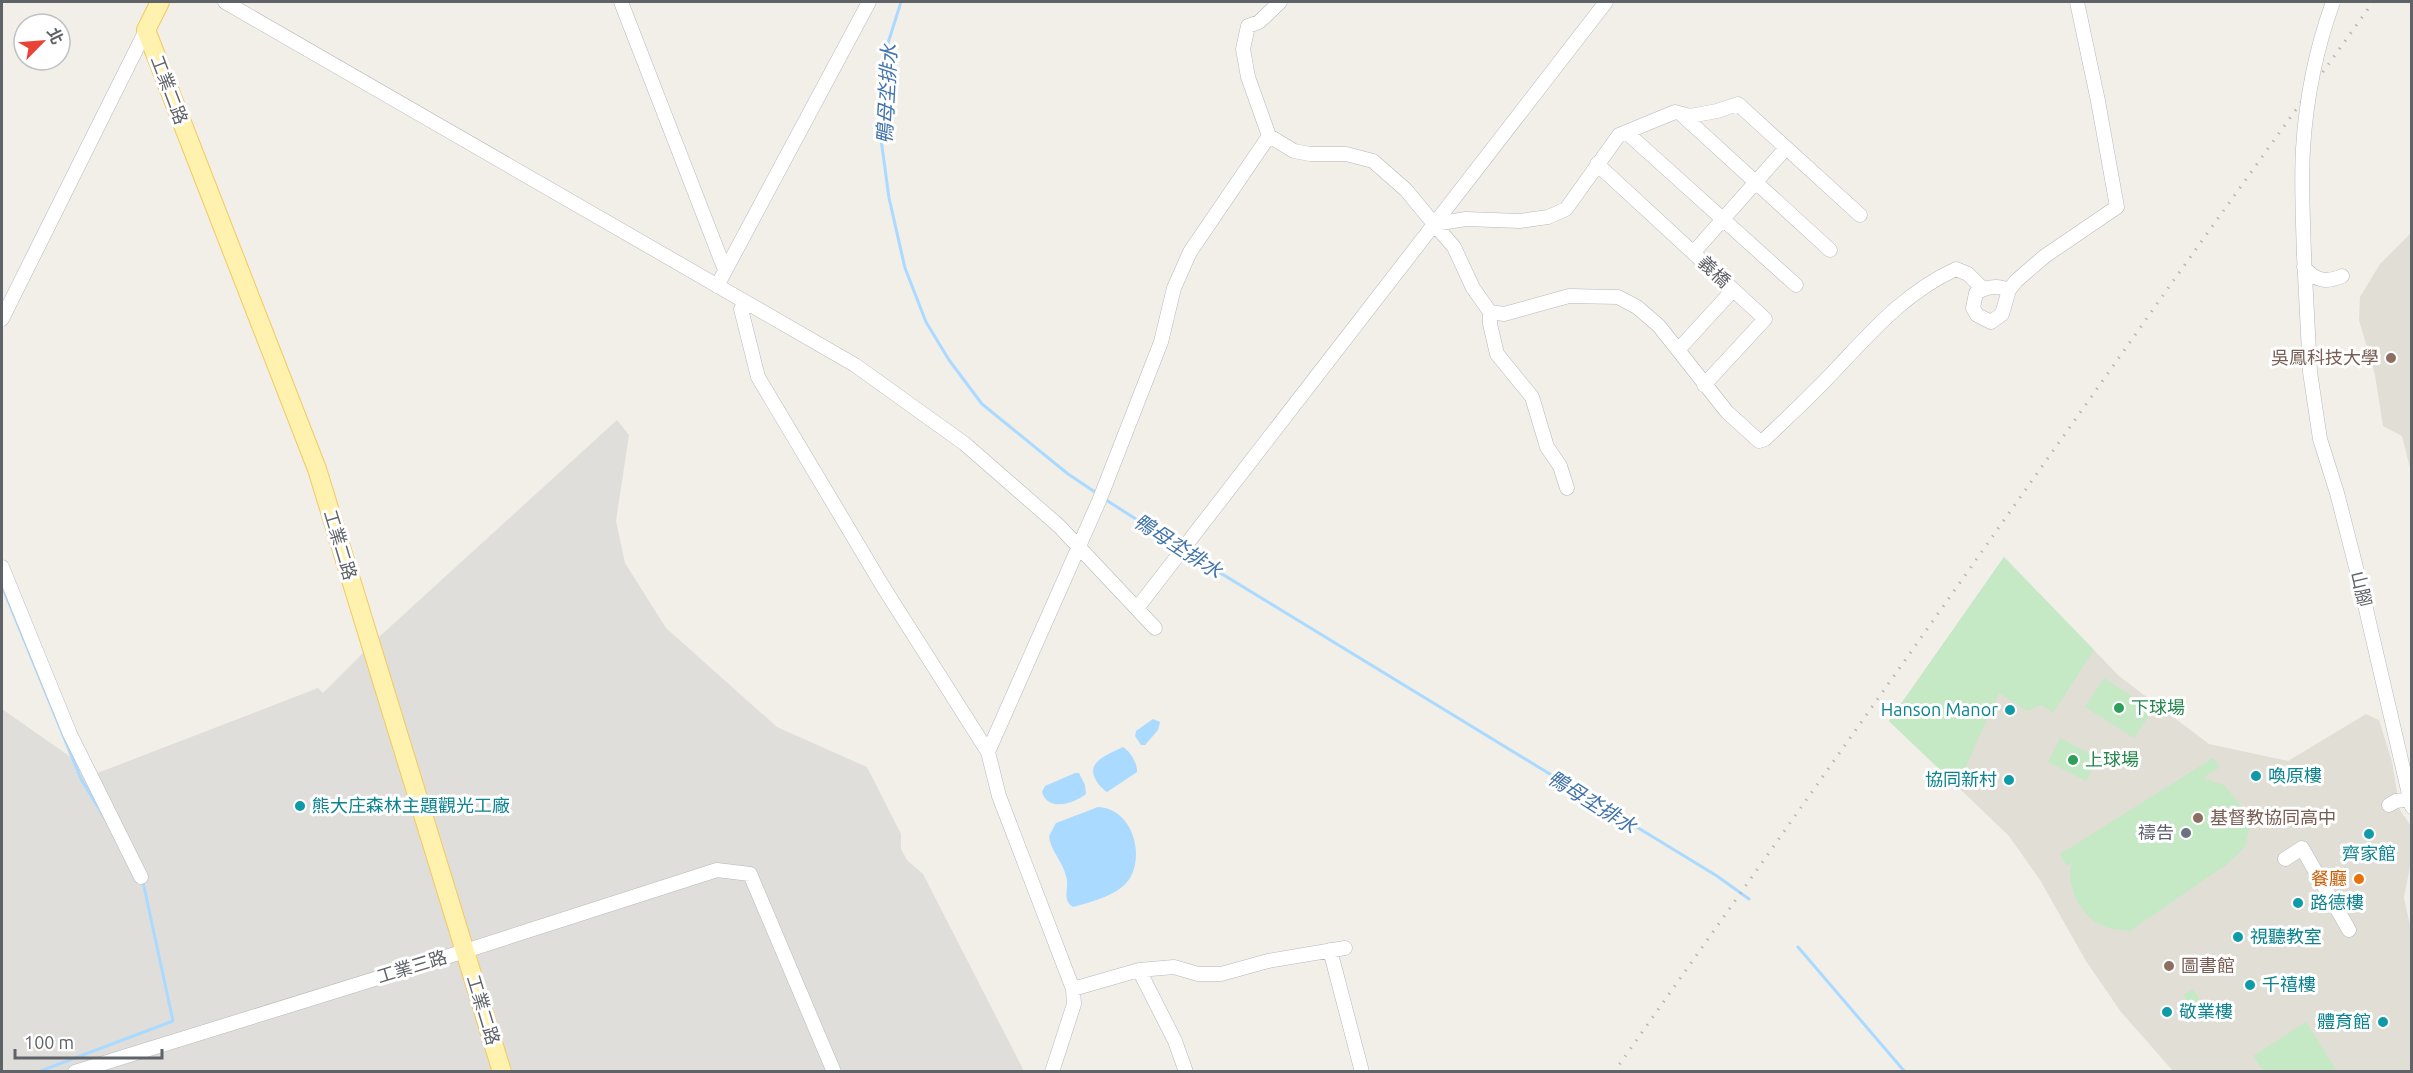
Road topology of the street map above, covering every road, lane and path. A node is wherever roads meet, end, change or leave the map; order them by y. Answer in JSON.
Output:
{"nodes":[{"id":1,"x":160,"y":2,"type":"edge"},
{"id":2,"x":225,"y":2,"type":"edge"},
{"id":3,"x":621,"y":2,"type":"edge"},
{"id":4,"x":869,"y":2,"type":"edge"},
{"id":5,"x":1280,"y":2,"type":"edge"},
{"id":6,"x":1606,"y":2,"type":"edge"},
{"id":7,"x":2077,"y":2,"type":"edge"},
{"id":8,"x":2333,"y":2,"type":"edge"},
{"id":9,"x":146,"y":30,"type":"junction"},
{"id":10,"x":1681,"y":114,"type":"junction"},
{"id":11,"x":1626,"y":132,"type":"junction"},
{"id":12,"x":1269,"y":136,"type":"junction"},
{"id":13,"x":1786,"y":148,"type":"junction"},
{"id":14,"x":1597,"y":164,"type":"junction"},
{"id":15,"x":1755,"y":183,"type":"junction"},
{"id":16,"x":1860,"y":215,"type":"dead end"},
{"id":17,"x":1724,"y":218,"type":"junction"},
{"id":18,"x":1434,"y":224,"type":"junction"},
{"id":19,"x":1830,"y":250,"type":"dead end"},
{"id":20,"x":1694,"y":252,"type":"junction"},
{"id":21,"x":2304,"y":261,"type":"junction"},
{"id":22,"x":725,"y":270,"type":"junction"},
{"id":23,"x":2342,"y":276,"type":"dead end"},
{"id":24,"x":717,"y":285,"type":"junction"},
{"id":25,"x":1796,"y":285,"type":"dead end"},
{"id":26,"x":1983,"y":288,"type":"junction"},
{"id":27,"x":1733,"y":290,"type":"junction"},
{"id":28,"x":2008,"y":290,"type":"junction"},
{"id":29,"x":741,"y":309,"type":"dead end"},
{"id":30,"x":1490,"y":312,"type":"junction"},
{"id":31,"x":2,"y":319,"type":"edge"},
{"id":32,"x":1678,"y":350,"type":"junction"},
{"id":33,"x":1704,"y":385,"type":"junction"},
{"id":34,"x":1567,"y":488,"type":"dead end"},
{"id":35,"x":1079,"y":546,"type":"junction"},
{"id":36,"x":2,"y":567,"type":"edge"},
{"id":37,"x":1138,"y":607,"type":"junction"},
{"id":38,"x":1155,"y":628,"type":"dead end"},
{"id":39,"x":988,"y":752,"type":"junction"},
{"id":40,"x":2411,"y":803,"type":"edge"},
{"id":41,"x":2390,"y":805,"type":"dead end"},
{"id":42,"x":2285,"y":859,"type":"dead end"},
{"id":43,"x":141,"y":878,"type":"dead end"},
{"id":44,"x":2349,"y":930,"type":"dead end"},
{"id":45,"x":465,"y":951,"type":"junction"},
{"id":46,"x":1138,"y":970,"type":"junction"},
{"id":47,"x":1074,"y":989,"type":"junction"},
{"id":48,"x":75,"y":1071,"type":"edge"},
{"id":49,"x":502,"y":1071,"type":"edge"},
{"id":50,"x":834,"y":1071,"type":"edge"},
{"id":51,"x":1052,"y":1071,"type":"edge"},
{"id":52,"x":1186,"y":1071,"type":"edge"},
{"id":53,"x":1362,"y":1071,"type":"edge"}],
"edges":[{"from":1,"to":9,"type":"main road"},
{"from":2,"to":24,"type":"street"},
{"from":3,"to":22,"type":"street"},
{"from":4,"to":22,"type":"street"},
{"from":5,"to":12,"type":"street"},
{"from":6,"to":18,"type":"street"},
{"from":7,"to":28,"type":"street"},
{"from":8,"to":21,"type":"street","name":"山腳","bridge":true},
{"from":9,"to":31,"type":"street"},
{"from":9,"to":45,"type":"main road","name":"工業二路"},
{"from":10,"to":11,"type":"street"},
{"from":10,"to":13,"type":"street"},
{"from":10,"to":15,"type":"street"},
{"from":11,"to":14,"type":"street"},
{"from":11,"to":17,"type":"street"},
{"from":12,"to":18,"type":"street"},
{"from":12,"to":35,"type":"street"},
{"from":13,"to":15,"type":"street"},
{"from":13,"to":16,"type":"street"},
{"from":14,"to":18,"type":"street"},
{"from":14,"to":20,"type":"street","name":"義橋"},
{"from":15,"to":17,"type":"street"},
{"from":15,"to":19,"type":"street"},
{"from":17,"to":20,"type":"street"},
{"from":17,"to":25,"type":"street"},
{"from":18,"to":30,"type":"street"},
{"from":18,"to":37,"type":"street"},
{"from":20,"to":27,"type":"street","name":"義橋"},
{"from":21,"to":23,"type":"street"},
{"from":21,"to":40,"type":"street","name":"山腳"},
{"from":22,"to":24,"type":"street"},
{"from":24,"to":35,"type":"street"},
{"from":26,"to":28,"type":"street"},
{"from":26,"to":28,"type":"street"},
{"from":26,"to":33,"type":"street"},
{"from":27,"to":32,"type":"street"},
{"from":27,"to":33,"type":"street","name":"義橋"},
{"from":29,"to":39,"type":"street"},
{"from":30,"to":32,"type":"street"},
{"from":30,"to":34,"type":"street"},
{"from":32,"to":33,"type":"street"},
{"from":35,"to":37,"type":"street"},
{"from":35,"to":39,"type":"street"},
{"from":36,"to":43,"type":"street"},
{"from":37,"to":38,"type":"street"},
{"from":39,"to":47,"type":"street"},
{"from":40,"to":41,"type":"street"},
{"from":42,"to":44,"type":"street"},
{"from":45,"to":48,"type":"street","name":"工業三路"},
{"from":45,"to":49,"type":"main road","name":"工業二路"},
{"from":45,"to":50,"type":"street","name":"工業三路"},
{"from":46,"to":47,"type":"street"},
{"from":46,"to":52,"type":"street"},
{"from":46,"to":53,"type":"street"},
{"from":47,"to":51,"type":"street"}]}
